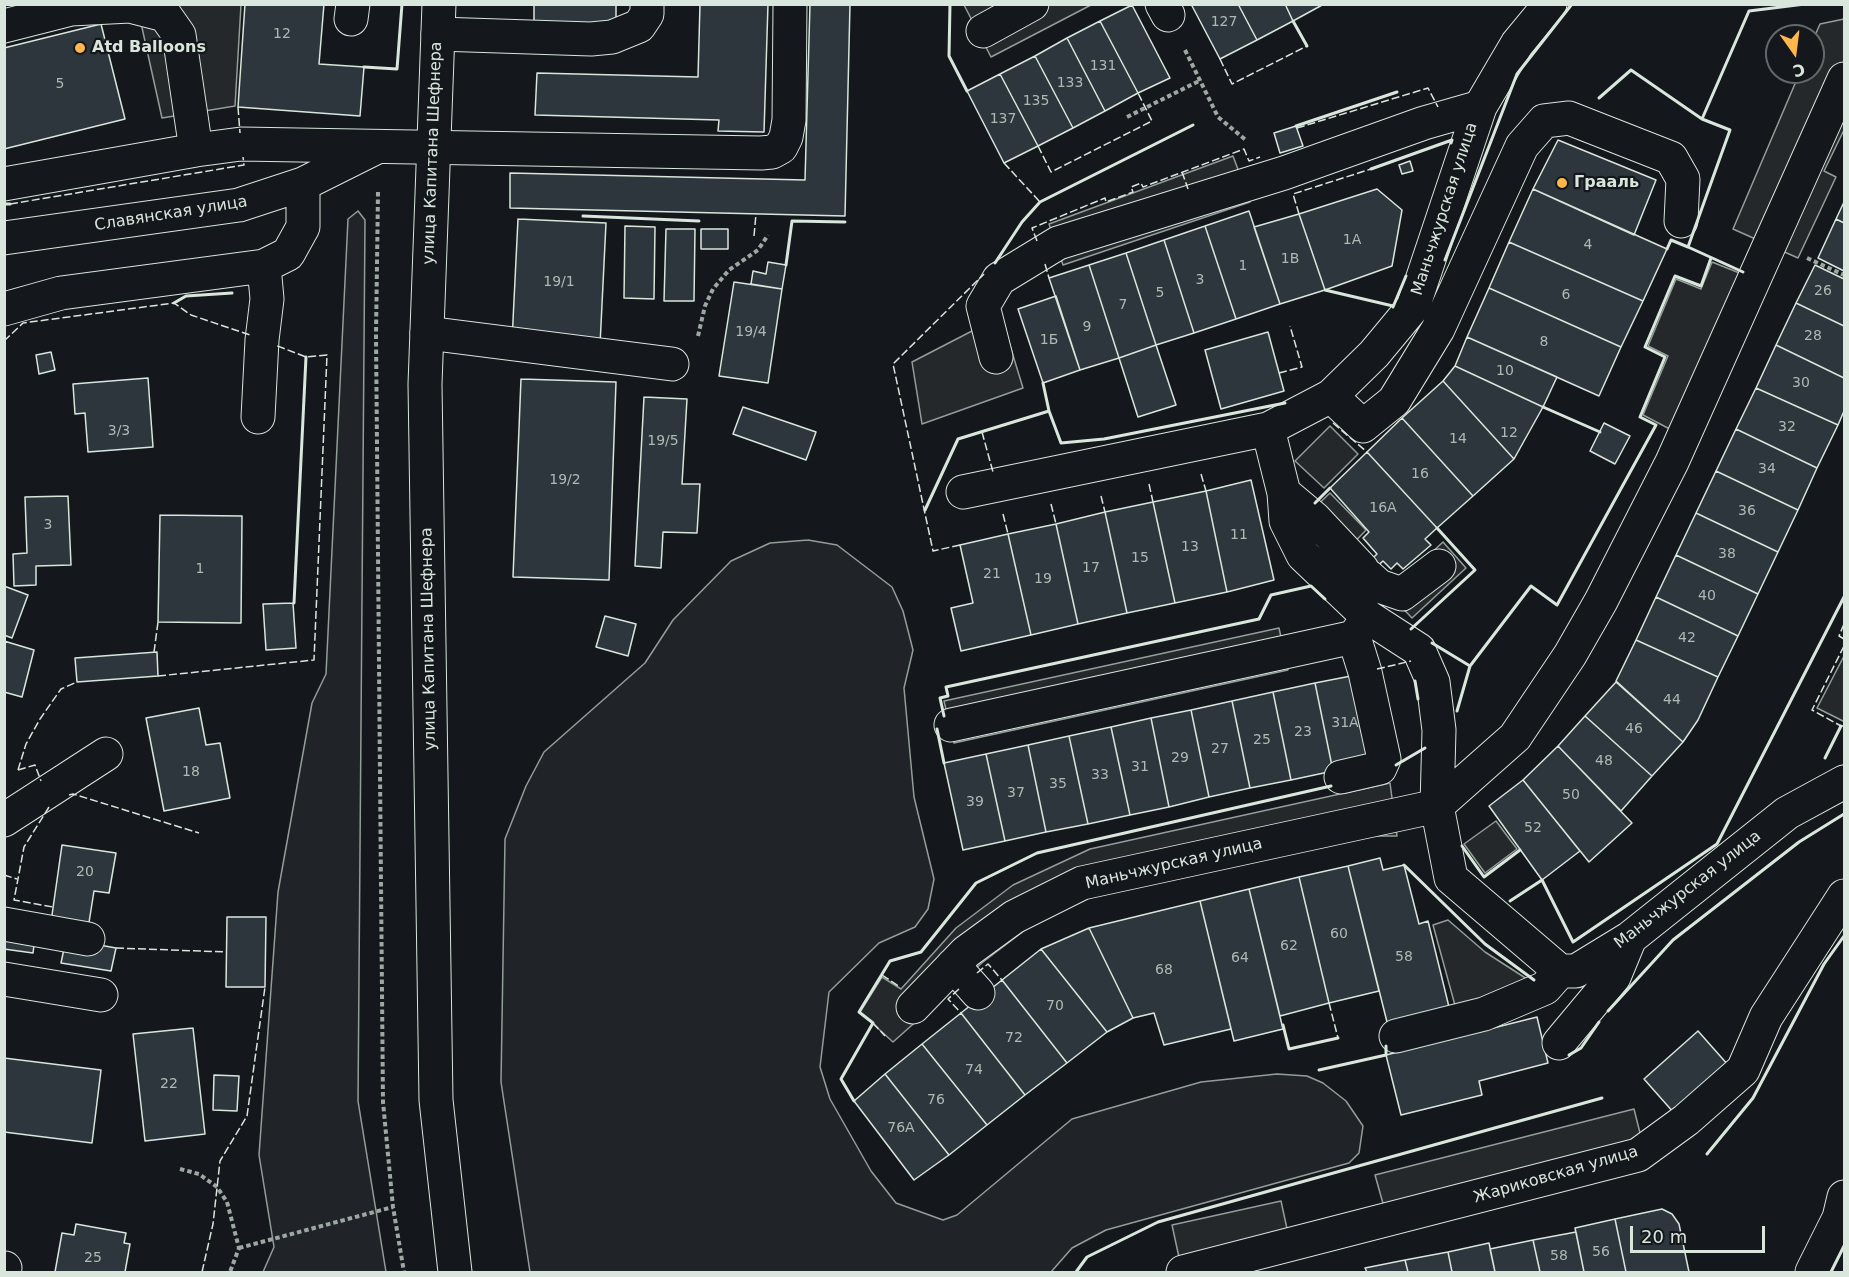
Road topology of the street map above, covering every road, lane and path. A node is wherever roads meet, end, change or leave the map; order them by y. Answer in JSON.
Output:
{"nodes":[{"id":1,"x":647,"y":4,"type":"edge"},
{"id":2,"x":790,"y":4,"type":"edge"},
{"id":3,"x":1032,"y":4,"type":"edge"},
{"id":4,"x":1550,"y":4,"type":"edge"},
{"id":5,"x":438,"y":19,"type":"edge"},
{"id":6,"x":4,"y":26,"type":"edge"},
{"id":7,"x":983,"y":31,"type":"dead end"},
{"id":8,"x":1845,"y":79,"type":"edge"},
{"id":9,"x":1480,"y":107,"type":"junction"},
{"id":10,"x":1127,"y":117,"type":"dead end"},
{"id":11,"x":1218,"y":117,"type":"dead end"},
{"id":12,"x":379,"y":146,"type":"junction"},
{"id":13,"x":434,"y":147,"type":"junction"},
{"id":14,"x":196,"y":150,"type":"junction"},
{"id":15,"x":4,"y":184,"type":"edge"},
{"id":16,"x":303,"y":184,"type":"junction"},
{"id":17,"x":1681,"y":220,"type":"dead end"},
{"id":18,"x":768,"y":235,"type":"dead end"},
{"id":19,"x":4,"y":238,"type":"edge"},
{"id":20,"x":264,"y":266,"type":"junction"},
{"id":21,"x":4,"y":309,"type":"edge"},
{"id":22,"x":427,"y":333,"type":"junction"},
{"id":23,"x":996,"y":357,"type":"dead end"},
{"id":24,"x":672,"y":364,"type":"joint"},
{"id":25,"x":1331,"y":396,"type":"junction"},
{"id":26,"x":258,"y":417,"type":"dead end"},
{"id":27,"x":1268,"y":429,"type":"junction"},
{"id":28,"x":963,"y":492,"type":"dead end"},
{"id":29,"x":1284,"y":493,"type":"junction"},
{"id":30,"x":1439,"y":566,"type":"dead end"},
{"id":31,"x":1361,"y":627,"type":"junction"},
{"id":32,"x":951,"y":725,"type":"dead end"},
{"id":33,"x":106,"y":754,"type":"dead end"},
{"id":34,"x":1341,"y":777,"type":"dead end"},
{"id":35,"x":1845,"y":782,"type":"edge"},
{"id":36,"x":1437,"y":806,"type":"junction"},
{"id":37,"x":4,"y":820,"type":"edge"},
{"id":38,"x":1845,"y":896,"type":"edge"},
{"id":39,"x":4,"y":924,"type":"edge"},
{"id":40,"x":1630,"y":938,"type":"junction"},
{"id":41,"x":88,"y":939,"type":"dead end"},
{"id":42,"x":954,"y":965,"type":"junction"},
{"id":43,"x":1560,"y":971,"type":"junction"},
{"id":44,"x":4,"y":979,"type":"edge"},
{"id":45,"x":978,"y":993,"type":"dead end"},
{"id":46,"x":101,"y":995,"type":"dead end"},
{"id":47,"x":913,"y":1006,"type":"dead end"},
{"id":48,"x":1396,"y":1036,"type":"dead end"},
{"id":49,"x":1559,"y":1043,"type":"dead end"},
{"id":50,"x":180,"y":1169,"type":"dead end"},
{"id":51,"x":1845,"y":1197,"type":"edge"},
{"id":52,"x":393,"y":1206,"type":"junction"},
{"id":53,"x":239,"y":1248,"type":"junction"},
{"id":54,"x":230,"y":1272,"type":"edge"},
{"id":55,"x":404,"y":1272,"type":"edge"},
{"id":56,"x":455,"y":1272,"type":"edge"},
{"id":57,"x":1183,"y":1272,"type":"edge"},
{"id":58,"x":1812,"y":1272,"type":"edge"}],
"edges":[{"from":1,"to":5,"type":"street"},
{"from":2,"to":13,"type":"street","name":"Славянская улица"},
{"from":3,"to":7,"type":"street"},
{"from":4,"to":9,"type":"street","name":"Маньчжурская улица"},
{"from":5,"to":13,"type":"street","name":"улица Капитана Шефнера"},
{"from":6,"to":14,"type":"street"},
{"from":8,"to":36,"type":"street","name":"Маньчжурская улица"},
{"from":9,"to":23,"type":"street"},
{"from":9,"to":25,"type":"street","name":"Маньчжурская улица"},
{"from":10,"to":11,"type":"path"},
{"from":12,"to":13,"type":"street","name":"Славянская улица"},
{"from":12,"to":14,"type":"street"},
{"from":12,"to":16,"type":"street","name":"Славянская улица"},
{"from":12,"to":52,"type":"path"},
{"from":13,"to":22,"type":"street","name":"улица Капитана Шефнера"},
{"from":14,"to":15,"type":"street"},
{"from":16,"to":19,"type":"street","name":"Славянская улица"},
{"from":16,"to":20,"type":"street"},
{"from":17,"to":25,"type":"street"},
{"from":18,"to":24,"type":"path"},
{"from":20,"to":21,"type":"street"},
{"from":20,"to":26,"type":"street"},
{"from":22,"to":24,"type":"street"},
{"from":22,"to":56,"type":"street","name":"улица Капитана Шефнера"},
{"from":25,"to":27,"type":"street","name":"Маньчжурская улица"},
{"from":27,"to":28,"type":"street","name":"Маньчжурская улица"},
{"from":27,"to":29,"type":"street"},
{"from":29,"to":30,"type":"street"},
{"from":29,"to":31,"type":"street"},
{"from":31,"to":32,"type":"street"},
{"from":31,"to":34,"type":"street"},
{"from":31,"to":36,"type":"street"},
{"from":33,"to":37,"type":"street"},
{"from":35,"to":40,"type":"street","name":"Маньчжурская улица"},
{"from":36,"to":42,"type":"street","name":"Маньчжурская улица"},
{"from":36,"to":43,"type":"street"},
{"from":38,"to":57,"type":"street","name":"Жариковская улица"},
{"from":39,"to":41,"type":"street"},
{"from":40,"to":43,"type":"street","name":"Маньчжурская улица"},
{"from":40,"to":49,"type":"street"},
{"from":42,"to":45,"type":"street"},
{"from":42,"to":47,"type":"street","name":"Маньчжурская улица"},
{"from":43,"to":48,"type":"street"},
{"from":44,"to":46,"type":"street"},
{"from":50,"to":53,"type":"path"},
{"from":51,"to":58,"type":"street"},
{"from":52,"to":53,"type":"path"},
{"from":52,"to":55,"type":"path"},
{"from":53,"to":54,"type":"path"}]}
